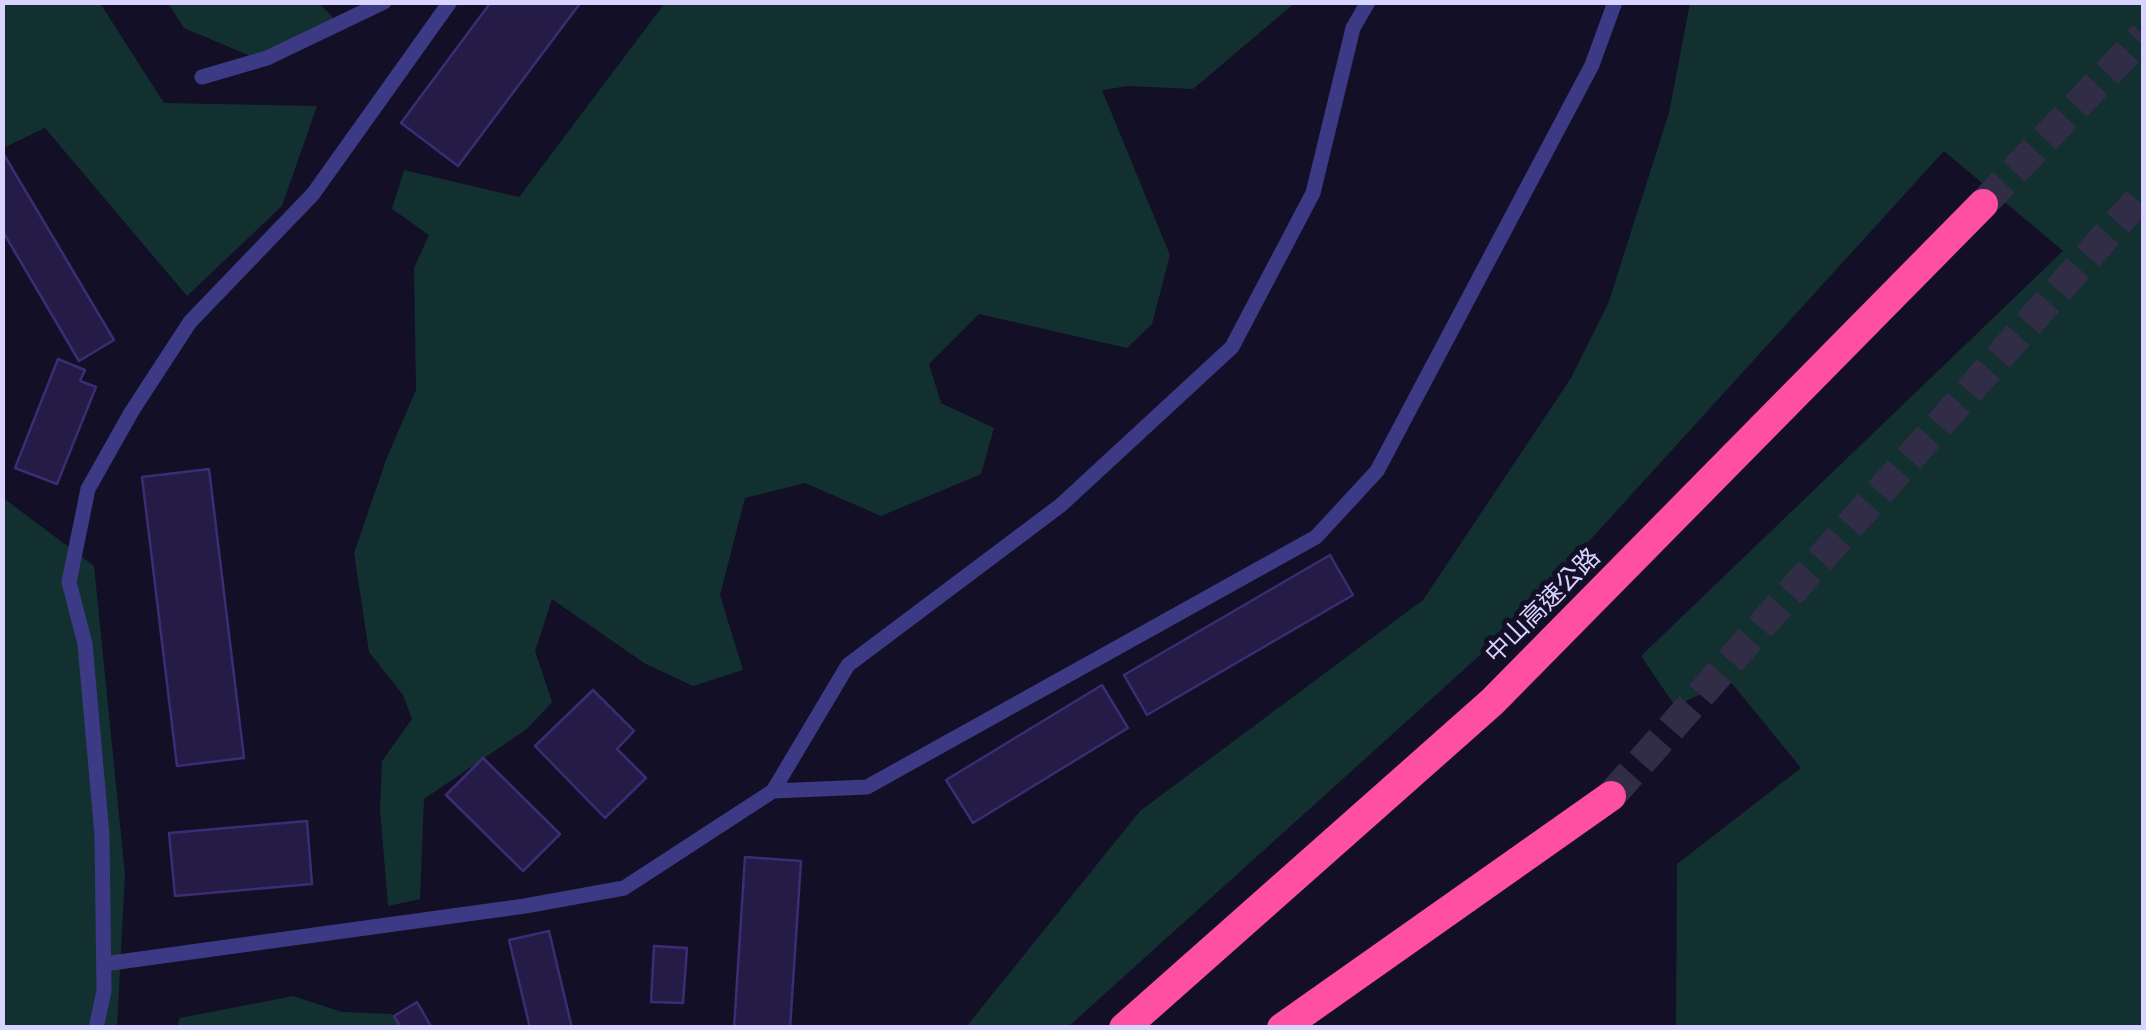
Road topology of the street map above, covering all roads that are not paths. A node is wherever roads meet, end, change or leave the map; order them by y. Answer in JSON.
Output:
{"nodes":[{"id":1,"x":384,"y":2,"type":"edge"},
{"id":2,"x":450,"y":2,"type":"edge"},
{"id":3,"x":1368,"y":2,"type":"edge"},
{"id":4,"x":1616,"y":2,"type":"edge"},
{"id":5,"x":202,"y":76,"type":"dead end"},
{"id":6,"x":1982,"y":204,"type":"tunnel mouth"},
{"id":7,"x":774,"y":791,"type":"junction"},
{"id":8,"x":1611,"y":796,"type":"tunnel mouth"},
{"id":9,"x":104,"y":964,"type":"junction"},
{"id":10,"x":96,"y":1028,"type":"edge"},
{"id":11,"x":1124,"y":1028,"type":"edge"},
{"id":12,"x":1282,"y":1028,"type":"edge"}],
"edges":[{"from":1,"to":5,"type":"lane"},
{"from":2,"to":9,"type":"lane"},
{"from":3,"to":7,"type":"lane"},
{"from":4,"to":7,"type":"lane"},
{"from":6,"to":11,"type":"highway","name":"中山高速公路"},
{"from":7,"to":9,"type":"lane"},
{"from":8,"to":12,"type":"highway"},
{"from":9,"to":10,"type":"lane"}]}
